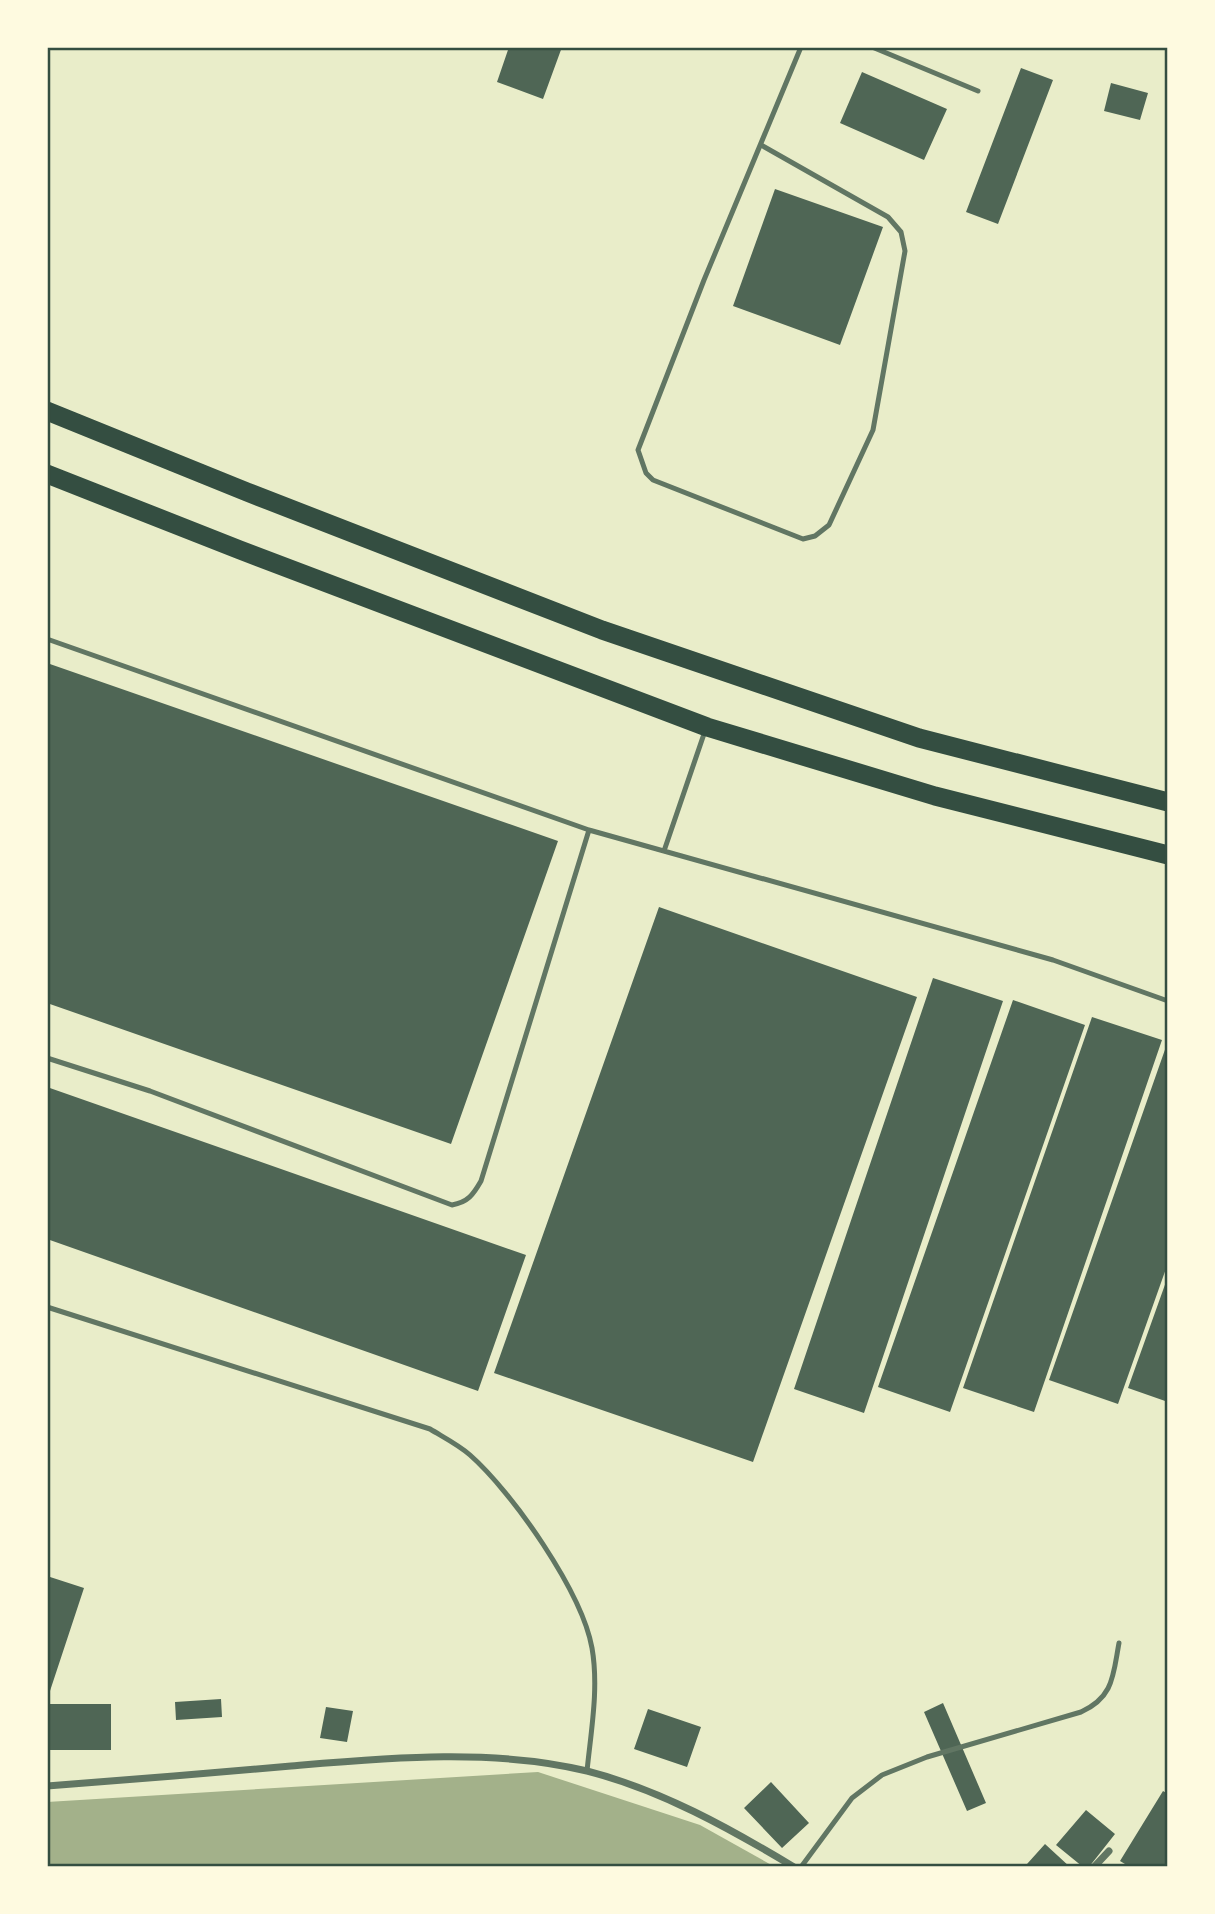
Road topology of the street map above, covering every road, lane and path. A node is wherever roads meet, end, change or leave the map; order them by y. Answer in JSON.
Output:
{"nodes":[{"id":1,"x":801,"y":47,"type":"edge"},
{"id":2,"x":872,"y":47,"type":"edge"},
{"id":3,"x":978,"y":91,"type":"dead end"},
{"id":4,"x":761,"y":145,"type":"junction"},
{"id":5,"x":47,"y":411,"type":"edge"},
{"id":6,"x":47,"y":474,"type":"edge"},
{"id":7,"x":47,"y":639,"type":"edge"},
{"id":8,"x":707,"y":727,"type":"junction"},
{"id":9,"x":1168,"y":802,"type":"edge"},
{"id":10,"x":589,"y":830,"type":"junction"},
{"id":11,"x":664,"y":850,"type":"junction"},
{"id":12,"x":1168,"y":855,"type":"edge"},
{"id":13,"x":1168,"y":1000,"type":"edge"},
{"id":14,"x":47,"y":1058,"type":"edge"},
{"id":15,"x":47,"y":1307,"type":"edge"},
{"id":16,"x":1119,"y":1643,"type":"dead end"},
{"id":17,"x":587,"y":1771,"type":"junction"},
{"id":18,"x":47,"y":1786,"type":"edge"},
{"id":19,"x":1109,"y":1851,"type":"dead end"},
{"id":20,"x":794,"y":1867,"type":"edge"},
{"id":21,"x":801,"y":1867,"type":"edge"},
{"id":22,"x":1094,"y":1867,"type":"edge"}],
"edges":[{"from":1,"to":4,"type":"lane"},
{"from":2,"to":3,"type":"lane"},
{"from":4,"to":4,"type":"lane"},
{"from":5,"to":9,"type":"highway"},
{"from":6,"to":8,"type":"highway"},
{"from":7,"to":10,"type":"lane"},
{"from":8,"to":11,"type":"lane"},
{"from":8,"to":12,"type":"highway"},
{"from":10,"to":11,"type":"lane"},
{"from":10,"to":14,"type":"lane"},
{"from":11,"to":13,"type":"lane"},
{"from":15,"to":17,"type":"lane"},
{"from":16,"to":21,"type":"lane"},
{"from":17,"to":18,"type":"street"},
{"from":17,"to":20,"type":"street"},
{"from":19,"to":22,"type":"street"}]}
